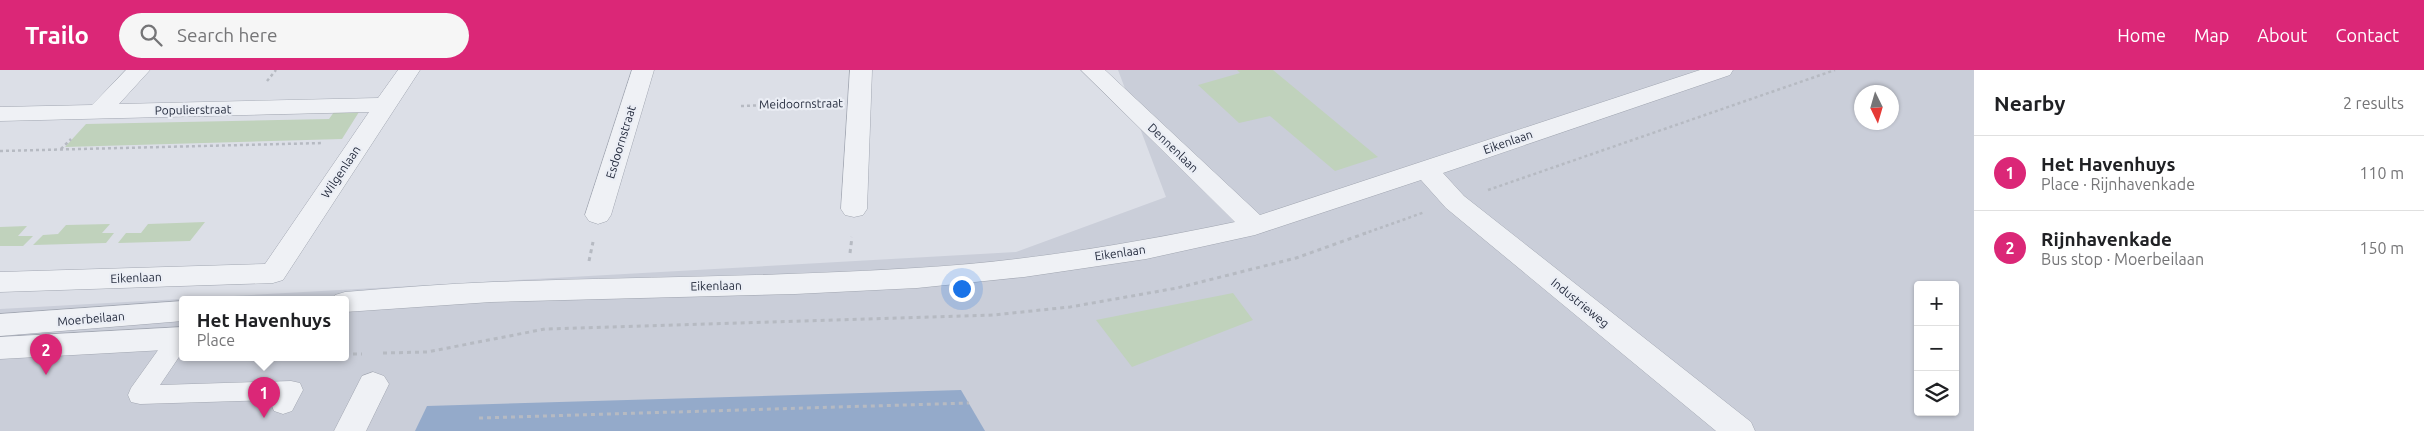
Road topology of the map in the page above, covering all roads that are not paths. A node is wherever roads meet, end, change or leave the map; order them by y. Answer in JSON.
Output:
{"nodes":[{"id":1,"x":140,"y":70,"type":"edge"},
{"id":2,"x":409,"y":70,"type":"edge"},
{"id":3,"x":643,"y":70,"type":"edge"},
{"id":4,"x":861,"y":70,"type":"edge"},
{"id":5,"x":1092,"y":70,"type":"edge"},
{"id":6,"x":1722,"y":70,"type":"edge"},
{"id":7,"x":385,"y":105,"type":"junction"},
{"id":8,"x":98,"y":112,"type":"junction"},
{"id":9,"x":0,"y":114,"type":"edge"},
{"id":10,"x":1426,"y":170,"type":"junction"},
{"id":11,"x":854,"y":208,"type":"road end"},
{"id":12,"x":598,"y":215,"type":"dead end"},
{"id":13,"x":1255,"y":226,"type":"junction"},
{"id":14,"x":273,"y":273,"type":"joint"},
{"id":15,"x":0,"y":282,"type":"edge"},
{"id":16,"x":352,"y":303,"type":"edge"},
{"id":17,"x":0,"y":326,"type":"edge"},
{"id":18,"x":179,"y":329,"type":"edge"},
{"id":19,"x":179,"y":329,"type":"edge"},
{"id":20,"x":179,"y":332,"type":"edge"},
{"id":21,"x":0,"y":348,"type":"edge"},
{"id":22,"x":373,"y":384,"type":"dead end"},
{"id":23,"x":283,"y":404,"type":"dead end"},
{"id":24,"x":350,"y":431,"type":"edge"},
{"id":25,"x":1740,"y":431,"type":"edge"}],
"edges":[{"from":1,"to":8,"type":"street"},
{"from":2,"to":7,"type":"street","name":"Wilgenlaan"},
{"from":3,"to":12,"type":"street","name":"Esdoornstraat"},
{"from":4,"to":11,"type":"street","name":"Meidoornstraat"},
{"from":5,"to":13,"type":"street","name":"Dennenlaan"},
{"from":6,"to":10,"type":"street","name":"Eikenlaan"},
{"from":7,"to":8,"type":"street","name":"Populierstraat"},
{"from":7,"to":14,"type":"street","name":"Wilgenlaan"},
{"from":8,"to":9,"type":"street","name":"Populierstraat"},
{"from":10,"to":13,"type":"street","name":"Eikenlaan"},
{"from":10,"to":25,"type":"street","name":"Industrieweg"},
{"from":13,"to":16,"type":"street","name":"Eikenlaan"},
{"from":14,"to":15,"type":"street","name":"Eikenlaan"},
{"from":17,"to":18,"type":"street","name":"Moerbeilaan"},
{"from":19,"to":21,"type":"street","name":"Moerbeilaan"},
{"from":20,"to":23,"type":"lane"},
{"from":22,"to":24,"type":"street"}]}
